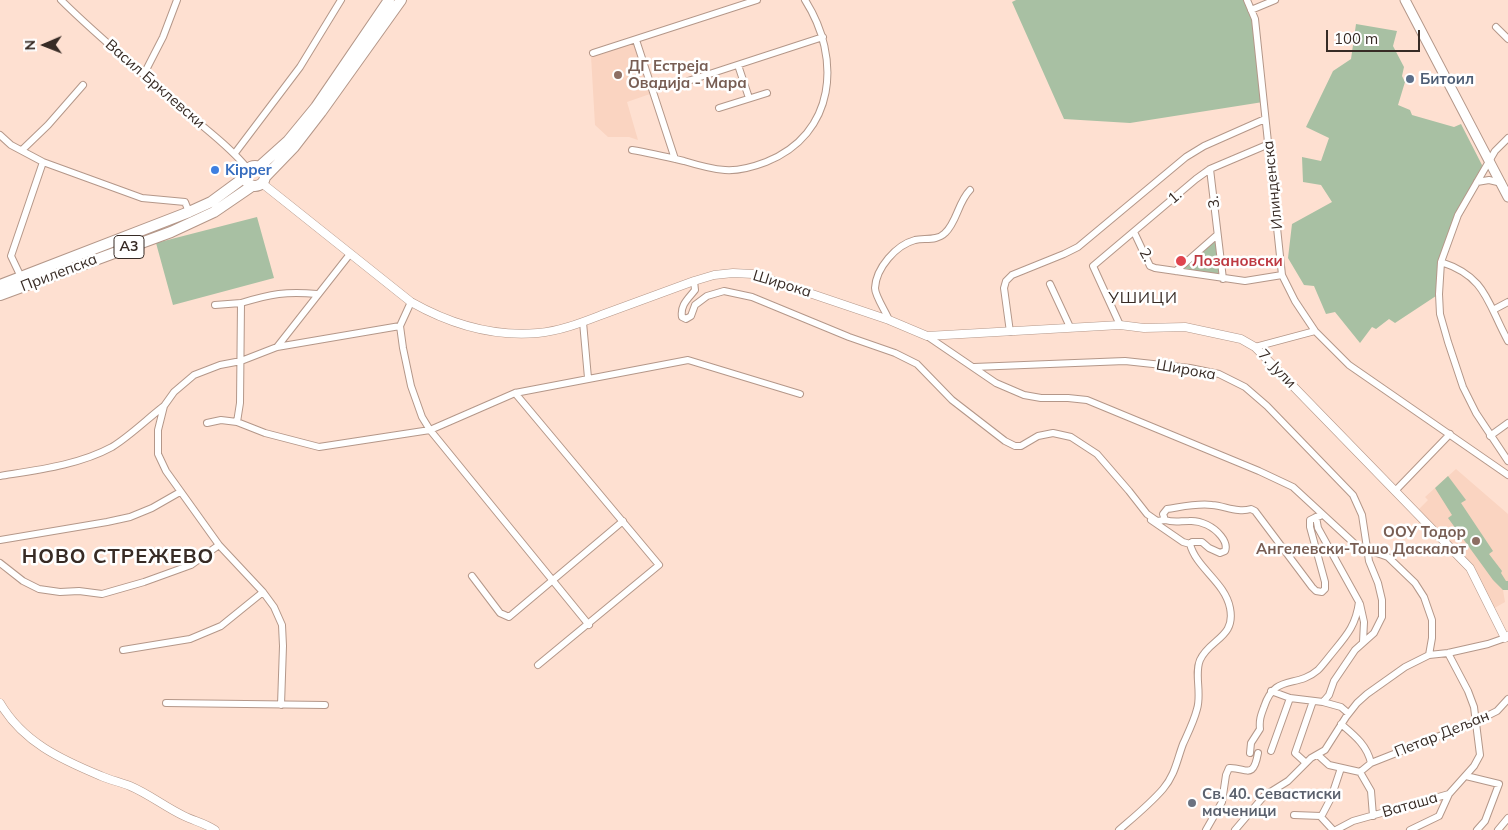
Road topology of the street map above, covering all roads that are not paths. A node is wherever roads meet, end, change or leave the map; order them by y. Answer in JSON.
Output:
{"nodes":[{"id":1,"x":61,"y":0,"type":"edge"},
{"id":2,"x":176,"y":0,"type":"edge"},
{"id":3,"x":340,"y":0,"type":"edge"},
{"id":4,"x":389,"y":0,"type":"edge"},
{"id":5,"x":401,"y":0,"type":"edge"},
{"id":6,"x":757,"y":0,"type":"edge"},
{"id":7,"x":805,"y":0,"type":"edge"},
{"id":8,"x":1247,"y":0,"type":"edge"},
{"id":9,"x":1275,"y":0,"type":"edge"},
{"id":10,"x":1405,"y":0,"type":"edge"},
{"id":11,"x":1251,"y":10,"type":"junction"},
{"id":12,"x":1496,"y":27,"type":"dead end"},
{"id":13,"x":824,"y":37,"type":"junction"},
{"id":14,"x":1508,"y":39,"type":"edge"},
{"id":15,"x":636,"y":40,"type":"junction"},
{"id":16,"x":592,"y":53,"type":"dead end"},
{"id":17,"x":738,"y":65,"type":"junction"},
{"id":18,"x":144,"y":74,"type":"junction"},
{"id":19,"x":688,"y":81,"type":"dead end"},
{"id":20,"x":83,"y":85,"type":"dead end"},
{"id":21,"x":767,"y":93,"type":"dead end"},
{"id":22,"x":749,"y":98,"type":"junction"},
{"id":23,"x":719,"y":108,"type":"dead end"},
{"id":24,"x":1265,"y":119,"type":"junction"},
{"id":25,"x":0,"y":135,"type":"edge"},
{"id":26,"x":1508,"y":138,"type":"edge"},
{"id":27,"x":1269,"y":144,"type":"junction"},
{"id":28,"x":22,"y":150,"type":"junction"},
{"id":29,"x":632,"y":150,"type":"dead end"},
{"id":30,"x":235,"y":153,"type":"junction"},
{"id":31,"x":675,"y":159,"type":"junction"},
{"id":32,"x":1490,"y":160,"type":"junction"},
{"id":33,"x":43,"y":162,"type":"junction"},
{"id":34,"x":259,"y":166,"type":"junction"},
{"id":35,"x":1210,"y":169,"type":"junction"},
{"id":36,"x":247,"y":173,"type":"junction"},
{"id":37,"x":260,"y":182,"type":"junction"},
{"id":38,"x":1477,"y":182,"type":"junction"},
{"id":39,"x":1502,"y":183,"type":"junction"},
{"id":40,"x":970,"y":190,"type":"dead end"},
{"id":41,"x":1508,"y":197,"type":"edge"},
{"id":42,"x":190,"y":212,"type":"junction"},
{"id":43,"x":1134,"y":232,"type":"junction"},
{"id":44,"x":1217,"y":235,"type":"junction"},
{"id":45,"x":350,"y":254,"type":"junction"},
{"id":46,"x":1441,"y":262,"type":"junction"},
{"id":47,"x":1176,"y":271,"type":"junction"},
{"id":48,"x":1282,"y":274,"type":"junction"},
{"id":49,"x":21,"y":277,"type":"junction"},
{"id":50,"x":1223,"y":279,"type":"junction"},
{"id":51,"x":694,"y":281,"type":"junction"},
{"id":52,"x":1050,"y":284,"type":"dead end"},
{"id":53,"x":0,"y":285,"type":"edge"},
{"id":54,"x":317,"y":294,"type":"junction"},
{"id":55,"x":0,"y":295,"type":"edge"},
{"id":56,"x":411,"y":302,"type":"junction"},
{"id":57,"x":1508,"y":302,"type":"edge"},
{"id":58,"x":241,"y":304,"type":"junction"},
{"id":59,"x":215,"y":305,"type":"dead end"},
{"id":60,"x":1493,"y":310,"type":"junction"},
{"id":61,"x":889,"y":320,"type":"junction"},
{"id":62,"x":583,"y":322,"type":"junction"},
{"id":63,"x":1120,"y":325,"type":"junction"},
{"id":64,"x":400,"y":326,"type":"junction"},
{"id":65,"x":1070,"y":328,"type":"junction"},
{"id":66,"x":1315,"y":331,"type":"junction"},
{"id":67,"x":1010,"y":332,"type":"junction"},
{"id":68,"x":927,"y":336,"type":"junction"},
{"id":69,"x":1508,"y":341,"type":"edge"},
{"id":70,"x":277,"y":347,"type":"junction"},
{"id":71,"x":1255,"y":347,"type":"junction"},
{"id":72,"x":241,"y":362,"type":"junction"},
{"id":73,"x":974,"y":367,"type":"junction"},
{"id":74,"x":588,"y":378,"type":"junction"},
{"id":75,"x":515,"y":393,"type":"junction"},
{"id":76,"x":800,"y":394,"type":"dead end"},
{"id":77,"x":164,"y":406,"type":"junction"},
{"id":78,"x":237,"y":422,"type":"junction"},
{"id":79,"x":1508,"y":423,"type":"edge"},
{"id":80,"x":207,"y":424,"type":"dead end"},
{"id":81,"x":430,"y":430,"type":"junction"},
{"id":82,"x":1450,"y":434,"type":"junction"},
{"id":83,"x":1490,"y":436,"type":"junction"},
{"id":84,"x":1506,"y":459,"type":"edge"},
{"id":85,"x":1495,"y":465,"type":"junction"},
{"id":86,"x":1508,"y":475,"type":"edge"},
{"id":87,"x":0,"y":476,"type":"edge"},
{"id":88,"x":1396,"y":490,"type":"junction"},
{"id":89,"x":180,"y":492,"type":"junction"},
{"id":90,"x":1147,"y":514,"type":"junction"},
{"id":91,"x":1320,"y":516,"type":"junction"},
{"id":92,"x":1165,"y":520,"type":"junction"},
{"id":93,"x":623,"y":521,"type":"junction"},
{"id":94,"x":0,"y":540,"type":"edge"},
{"id":95,"x":1190,"y":544,"type":"junction"},
{"id":96,"x":219,"y":545,"type":"junction"},
{"id":97,"x":1368,"y":550,"type":"junction"},
{"id":98,"x":0,"y":563,"type":"edge"},
{"id":99,"x":472,"y":576,"type":"dead end"},
{"id":100,"x":552,"y":581,"type":"junction"},
{"id":101,"x":263,"y":592,"type":"junction"},
{"id":102,"x":1359,"y":602,"type":"junction"},
{"id":103,"x":589,"y":625,"type":"junction"},
{"id":104,"x":1507,"y":637,"type":"edge"},
{"id":105,"x":1363,"y":642,"type":"junction"},
{"id":106,"x":123,"y":650,"type":"dead end"},
{"id":107,"x":1448,"y":653,"type":"junction"},
{"id":108,"x":1429,"y":655,"type":"junction"},
{"id":109,"x":538,"y":665,"type":"dead end"},
{"id":110,"x":1271,"y":690,"type":"junction"},
{"id":111,"x":1290,"y":698,"type":"junction"},
{"id":112,"x":1508,"y":699,"type":"edge"},
{"id":113,"x":1313,"y":701,"type":"junction"},
{"id":114,"x":1323,"y":702,"type":"junction"},
{"id":115,"x":0,"y":703,"type":"edge"},
{"id":116,"x":166,"y":703,"type":"dead end"},
{"id":117,"x":281,"y":705,"type":"junction"},
{"id":118,"x":325,"y":705,"type":"dead end"},
{"id":119,"x":1348,"y":713,"type":"junction"},
{"id":120,"x":1475,"y":722,"type":"junction"},
{"id":121,"x":1341,"y":724,"type":"junction"},
{"id":122,"x":1271,"y":751,"type":"dead end"},
{"id":123,"x":1250,"y":753,"type":"dead end"},
{"id":124,"x":1258,"y":753,"type":"dead end"},
{"id":125,"x":1318,"y":756,"type":"junction"},
{"id":126,"x":1306,"y":763,"type":"junction"},
{"id":127,"x":1371,"y":763,"type":"junction"},
{"id":128,"x":1341,"y":768,"type":"junction"},
{"id":129,"x":1360,"y":772,"type":"junction"},
{"id":130,"x":1466,"y":776,"type":"junction"},
{"id":131,"x":1449,"y":794,"type":"junction"},
{"id":132,"x":1294,"y":815,"type":"dead end"},
{"id":133,"x":1321,"y":816,"type":"junction"},
{"id":134,"x":1373,"y":816,"type":"junction"},
{"id":135,"x":1508,"y":818,"type":"edge"},
{"id":136,"x":1239,"y":829,"type":"edge"},
{"id":137,"x":215,"y":830,"type":"edge"},
{"id":138,"x":1119,"y":830,"type":"edge"},
{"id":139,"x":1206,"y":830,"type":"edge"},
{"id":140,"x":1334,"y":830,"type":"edge"},
{"id":141,"x":1410,"y":830,"type":"edge"},
{"id":142,"x":1477,"y":830,"type":"edge"},
{"id":143,"x":1498,"y":830,"type":"edge"}],
"edges":[{"from":1,"to":18,"type":"street","name":"Васил Брклевски"},
{"from":2,"to":18,"type":"street"},
{"from":3,"to":30,"type":"street"},
{"from":4,"to":34,"type":"main road","number":"A3"},
{"from":5,"to":37,"type":"main road","name":"Прилепска","number":"A3"},
{"from":6,"to":15,"type":"street"},
{"from":7,"to":13,"type":"street"},
{"from":8,"to":11,"type":"street","name":"Илинденска"},
{"from":9,"to":11,"type":"street"},
{"from":10,"to":32,"type":"main road"},
{"from":11,"to":24,"type":"street","name":"Илинденска"},
{"from":12,"to":14,"type":"street"},
{"from":13,"to":17,"type":"street"},
{"from":13,"to":31,"type":"street"},
{"from":15,"to":16,"type":"street"},
{"from":15,"to":31,"type":"street"},
{"from":17,"to":19,"type":"street"},
{"from":17,"to":22,"type":"street"},
{"from":18,"to":30,"type":"street","name":"Васил Брклевски"},
{"from":20,"to":28,"type":"street"},
{"from":21,"to":22,"type":"street"},
{"from":22,"to":23,"type":"street"},
{"from":24,"to":27,"type":"street","name":"Илинденска"},
{"from":24,"to":67,"type":"street"},
{"from":25,"to":28,"type":"street"},
{"from":26,"to":32,"type":"street"},
{"from":27,"to":35,"type":"street","name":"1."},
{"from":27,"to":48,"type":"street","name":"Илинденска"},
{"from":28,"to":33,"type":"street"},
{"from":29,"to":31,"type":"street"},
{"from":30,"to":36,"type":"street","name":"Васил Брклевски"},
{"from":32,"to":38,"type":"street"},
{"from":32,"to":39,"type":"main road"},
{"from":33,"to":42,"type":"street"},
{"from":33,"to":49,"type":"street"},
{"from":34,"to":36,"type":"main road","number":"A3"},
{"from":34,"to":37,"type":"main road"},
{"from":35,"to":43,"type":"street","name":"1."},
{"from":35,"to":44,"type":"street","name":"3."},
{"from":36,"to":37,"type":"main road"},
{"from":36,"to":42,"type":"main road","name":"Прилепска","number":"A3"},
{"from":37,"to":45,"type":"street","name":"Широка"},
{"from":37,"to":55,"type":"main road","name":"Прилепска","number":"A3"},
{"from":38,"to":39,"type":"street"},
{"from":38,"to":46,"type":"street"},
{"from":39,"to":41,"type":"main road"},
{"from":40,"to":61,"type":"street"},
{"from":42,"to":49,"type":"main road","name":"Прилепска","number":"A3"},
{"from":43,"to":47,"type":"street","name":"2."},
{"from":43,"to":63,"type":"street","name":"1."},
{"from":44,"to":47,"type":"street"},
{"from":44,"to":50,"type":"street","name":"3."},
{"from":45,"to":54,"type":"street"},
{"from":45,"to":56,"type":"street","name":"Широка"},
{"from":46,"to":60,"type":"street"},
{"from":46,"to":83,"type":"street"},
{"from":47,"to":50,"type":"street","name":"2."},
{"from":48,"to":50,"type":"street","name":"2."},
{"from":48,"to":66,"type":"street","name":"Илинденска"},
{"from":49,"to":53,"type":"main road","name":"Прилепска","number":"A3"},
{"from":51,"to":61,"type":"street","name":"Широка"},
{"from":51,"to":62,"type":"street","name":"Широка"},
{"from":51,"to":90,"type":"street"},
{"from":52,"to":65,"type":"street"},
{"from":54,"to":58,"type":"street"},
{"from":54,"to":70,"type":"street"},
{"from":56,"to":62,"type":"street","name":"Широка"},
{"from":56,"to":64,"type":"street"},
{"from":57,"to":60,"type":"street"},
{"from":58,"to":59,"type":"street"},
{"from":58,"to":72,"type":"street"},
{"from":60,"to":69,"type":"street"},
{"from":61,"to":68,"type":"street","name":"Широка"},
{"from":62,"to":74,"type":"street"},
{"from":63,"to":65,"type":"street","name":"7. Јули"},
{"from":63,"to":71,"type":"street","name":"7. Јули"},
{"from":64,"to":70,"type":"street"},
{"from":64,"to":81,"type":"street"},
{"from":65,"to":67,"type":"street","name":"7. Јули"},
{"from":66,"to":71,"type":"street"},
{"from":66,"to":82,"type":"street","name":"Илинденска"},
{"from":67,"to":68,"type":"street","name":"7. Јули"},
{"from":68,"to":73,"type":"street","name":"Широка"},
{"from":70,"to":72,"type":"street"},
{"from":71,"to":88,"type":"street","name":"7. Јули"},
{"from":72,"to":77,"type":"street"},
{"from":72,"to":78,"type":"street"},
{"from":73,"to":91,"type":"street","name":"Широка"},
{"from":73,"to":97,"type":"street","name":"Широка"},
{"from":74,"to":75,"type":"street"},
{"from":74,"to":76,"type":"street"},
{"from":75,"to":81,"type":"street"},
{"from":75,"to":93,"type":"street"},
{"from":77,"to":87,"type":"street"},
{"from":77,"to":89,"type":"street"},
{"from":78,"to":80,"type":"street"},
{"from":78,"to":81,"type":"street"},
{"from":79,"to":83,"type":"street"},
{"from":81,"to":100,"type":"street"},
{"from":82,"to":85,"type":"street","name":"Илинденска"},
{"from":82,"to":88,"type":"street"},
{"from":83,"to":84,"type":"street"},
{"from":84,"to":85,"type":"street"},
{"from":85,"to":86,"type":"street","name":"Илинденска"},
{"from":88,"to":104,"type":"street","name":"7. Јули"},
{"from":89,"to":94,"type":"street"},
{"from":89,"to":96,"type":"street"},
{"from":90,"to":92,"type":"street"},
{"from":90,"to":95,"type":"street"},
{"from":91,"to":92,"type":"street"},
{"from":91,"to":97,"type":"street","name":"Широка"},
{"from":91,"to":102,"type":"street"},
{"from":92,"to":95,"type":"street"},
{"from":93,"to":100,"type":"street"},
{"from":93,"to":103,"type":"street"},
{"from":95,"to":138,"type":"street"},
{"from":96,"to":98,"type":"street"},
{"from":96,"to":101,"type":"street"},
{"from":97,"to":105,"type":"street"},
{"from":97,"to":108,"type":"street","name":"Широка"},
{"from":99,"to":100,"type":"street"},
{"from":100,"to":103,"type":"street"},
{"from":101,"to":106,"type":"street"},
{"from":101,"to":117,"type":"street"},
{"from":102,"to":105,"type":"street"},
{"from":102,"to":110,"type":"street"},
{"from":103,"to":109,"type":"street"},
{"from":104,"to":107,"type":"street"},
{"from":105,"to":114,"type":"street"},
{"from":107,"to":108,"type":"street"},
{"from":107,"to":120,"type":"street","name":"Ваташа"},
{"from":108,"to":119,"type":"street"},
{"from":110,"to":111,"type":"street"},
{"from":110,"to":123,"type":"street"},
{"from":111,"to":113,"type":"street"},
{"from":111,"to":122,"type":"street"},
{"from":112,"to":120,"type":"street","name":"Петар Дељан"},
{"from":113,"to":114,"type":"street"},
{"from":113,"to":126,"type":"street"},
{"from":114,"to":119,"type":"street"},
{"from":115,"to":137,"type":"street"},
{"from":116,"to":117,"type":"street"},
{"from":117,"to":118,"type":"street"},
{"from":119,"to":121,"type":"street"},
{"from":120,"to":127,"type":"street","name":"Петар Дељан"},
{"from":120,"to":130,"type":"street","name":"Ваташа"},
{"from":121,"to":125,"type":"street"},
{"from":121,"to":127,"type":"street"},
{"from":124,"to":139,"type":"street"},
{"from":125,"to":126,"type":"street"},
{"from":125,"to":128,"type":"street"},
{"from":126,"to":136,"type":"street"},
{"from":127,"to":129,"type":"street","name":"Петар Дељан"},
{"from":128,"to":129,"type":"street"},
{"from":128,"to":133,"type":"street"},
{"from":129,"to":134,"type":"street"},
{"from":130,"to":131,"type":"street","name":"Ваташа"},
{"from":130,"to":142,"type":"street"},
{"from":131,"to":134,"type":"street","name":"Ваташа"},
{"from":131,"to":141,"type":"street"},
{"from":132,"to":133,"type":"street"},
{"from":133,"to":140,"type":"street"},
{"from":134,"to":140,"type":"street","name":"Ваташа"},
{"from":135,"to":143,"type":"street"}]}
